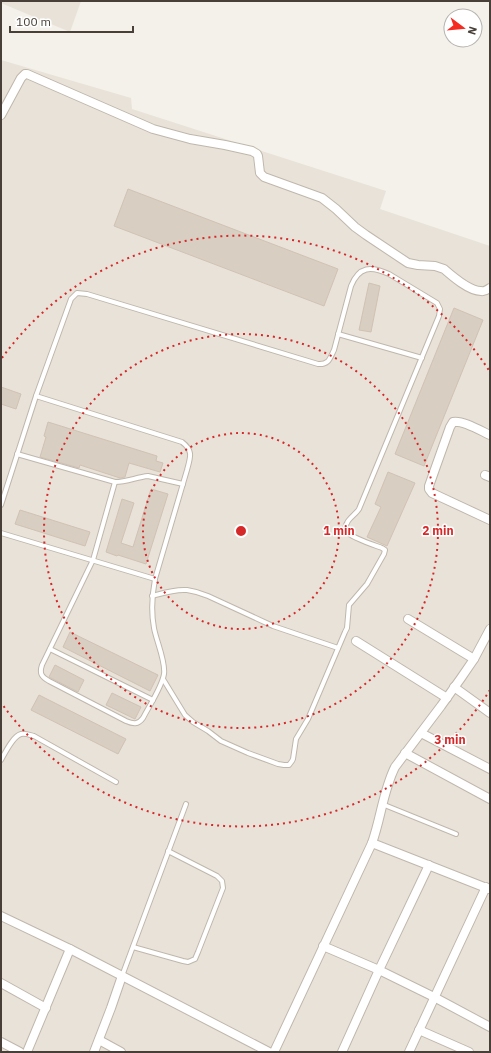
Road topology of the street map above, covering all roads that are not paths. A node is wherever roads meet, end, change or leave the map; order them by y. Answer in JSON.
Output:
{"nodes":[{"id":1,"x":1,"y":115,"type":"edge"},
{"id":2,"x":490,"y":288,"type":"edge"},
{"id":3,"x":338,"y":334,"type":"junction"},
{"id":4,"x":422,"y":358,"type":"junction"},
{"id":5,"x":36,"y":396,"type":"junction"},
{"id":6,"x":490,"y":435,"type":"edge"},
{"id":7,"x":17,"y":454,"type":"junction"},
{"id":8,"x":115,"y":482,"type":"junction"},
{"id":9,"x":183,"y":484,"type":"junction"},
{"id":10,"x":1,"y":505,"type":"edge"},
{"id":11,"x":490,"y":520,"type":"edge"},
{"id":12,"x":1,"y":533,"type":"edge"},
{"id":13,"x":93,"y":560,"type":"junction"},
{"id":14,"x":155,"y":579,"type":"junction"},
{"id":15,"x":152,"y":596,"type":"junction"},
{"id":16,"x":408,"y":619,"type":"dead end"},
{"id":17,"x":490,"y":629,"type":"edge"},
{"id":18,"x":356,"y":641,"type":"dead end"},
{"id":19,"x":338,"y":648,"type":"junction"},
{"id":20,"x":50,"y":649,"type":"junction"},
{"id":21,"x":474,"y":660,"type":"junction"},
{"id":22,"x":163,"y":679,"type":"junction"},
{"id":23,"x":454,"y":687,"type":"junction"},
{"id":24,"x":447,"y":698,"type":"junction"},
{"id":25,"x":153,"y":700,"type":"junction"},
{"id":26,"x":490,"y":712,"type":"edge"},
{"id":27,"x":421,"y":732,"type":"junction"},
{"id":28,"x":405,"y":754,"type":"junction"},
{"id":29,"x":1,"y":760,"type":"edge"},
{"id":30,"x":490,"y":769,"type":"edge"},
{"id":31,"x":116,"y":782,"type":"dead end"},
{"id":32,"x":490,"y":799,"type":"edge"},
{"id":33,"x":186,"y":804,"type":"dead end"},
{"id":34,"x":382,"y":804,"type":"junction"},
{"id":35,"x":456,"y":834,"type":"dead end"},
{"id":36,"x":372,"y":843,"type":"junction"},
{"id":37,"x":168,"y":850,"type":"junction"},
{"id":38,"x":429,"y":865,"type":"junction"},
{"id":39,"x":488,"y":888,"type":"edge"},
{"id":40,"x":1,"y":916,"type":"edge"},
{"id":41,"x":323,"y":946,"type":"junction"},
{"id":42,"x":133,"y":947,"type":"junction"},
{"id":43,"x":70,"y":949,"type":"junction"},
{"id":44,"x":379,"y":970,"type":"junction"},
{"id":45,"x":122,"y":976,"type":"junction"},
{"id":46,"x":1,"y":984,"type":"edge"},
{"id":47,"x":434,"y":997,"type":"junction"},
{"id":48,"x":46,"y":1008,"type":"junction"},
{"id":49,"x":490,"y":1027,"type":"edge"},
{"id":50,"x":419,"y":1030,"type":"junction"},
{"id":51,"x":99,"y":1040,"type":"junction"},
{"id":52,"x":1,"y":1042,"type":"edge"},
{"id":53,"x":20,"y":1052,"type":"edge"},
{"id":54,"x":27,"y":1052,"type":"edge"},
{"id":55,"x":94,"y":1052,"type":"edge"},
{"id":56,"x":121,"y":1052,"type":"edge"},
{"id":57,"x":269,"y":1052,"type":"edge"},
{"id":58,"x":274,"y":1052,"type":"edge"},
{"id":59,"x":342,"y":1052,"type":"edge"},
{"id":60,"x":409,"y":1052,"type":"edge"},
{"id":61,"x":469,"y":1052,"type":"edge"}],
"edges":[{"from":1,"to":2,"type":"street"},
{"from":3,"to":4,"type":"lane"},
{"from":3,"to":4,"type":"lane"},
{"from":3,"to":5,"type":"lane"},
{"from":4,"to":19,"type":"lane"},
{"from":5,"to":7,"type":"lane"},
{"from":5,"to":9,"type":"lane"},
{"from":6,"to":11,"type":"street"},
{"from":7,"to":8,"type":"lane"},
{"from":7,"to":10,"type":"lane"},
{"from":8,"to":9,"type":"lane"},
{"from":8,"to":13,"type":"lane"},
{"from":9,"to":14,"type":"lane"},
{"from":12,"to":13,"type":"lane"},
{"from":13,"to":14,"type":"lane"},
{"from":13,"to":20,"type":"lane"},
{"from":14,"to":15,"type":"lane"},
{"from":15,"to":19,"type":"lane"},
{"from":15,"to":22,"type":"lane"},
{"from":16,"to":21,"type":"street"},
{"from":17,"to":21,"type":"street"},
{"from":18,"to":24,"type":"street"},
{"from":19,"to":22,"type":"lane"},
{"from":20,"to":25,"type":"lane"},
{"from":20,"to":25,"type":"lane"},
{"from":21,"to":23,"type":"street"},
{"from":22,"to":25,"type":"lane"},
{"from":23,"to":24,"type":"street"},
{"from":23,"to":26,"type":"street"},
{"from":24,"to":27,"type":"street"},
{"from":27,"to":28,"type":"street"},
{"from":27,"to":30,"type":"street"},
{"from":28,"to":32,"type":"street"},
{"from":28,"to":34,"type":"street"},
{"from":29,"to":31,"type":"lane"},
{"from":33,"to":37,"type":"lane"},
{"from":34,"to":35,"type":"lane"},
{"from":34,"to":36,"type":"street"},
{"from":36,"to":38,"type":"street"},
{"from":36,"to":41,"type":"street"},
{"from":37,"to":42,"type":"lane"},
{"from":37,"to":42,"type":"lane"},
{"from":38,"to":39,"type":"street"},
{"from":38,"to":44,"type":"street"},
{"from":39,"to":47,"type":"street"},
{"from":40,"to":43,"type":"street"},
{"from":41,"to":44,"type":"street"},
{"from":41,"to":58,"type":"street"},
{"from":42,"to":45,"type":"lane"},
{"from":43,"to":45,"type":"street"},
{"from":43,"to":48,"type":"street"},
{"from":44,"to":47,"type":"street"},
{"from":44,"to":59,"type":"street"},
{"from":45,"to":51,"type":"street"},
{"from":45,"to":57,"type":"street"},
{"from":46,"to":48,"type":"street"},
{"from":47,"to":49,"type":"street"},
{"from":47,"to":50,"type":"street"},
{"from":48,"to":54,"type":"street"},
{"from":50,"to":60,"type":"street"},
{"from":50,"to":61,"type":"street"},
{"from":51,"to":55,"type":"street"},
{"from":51,"to":56,"type":"street"},
{"from":52,"to":53,"type":"street"}]}
